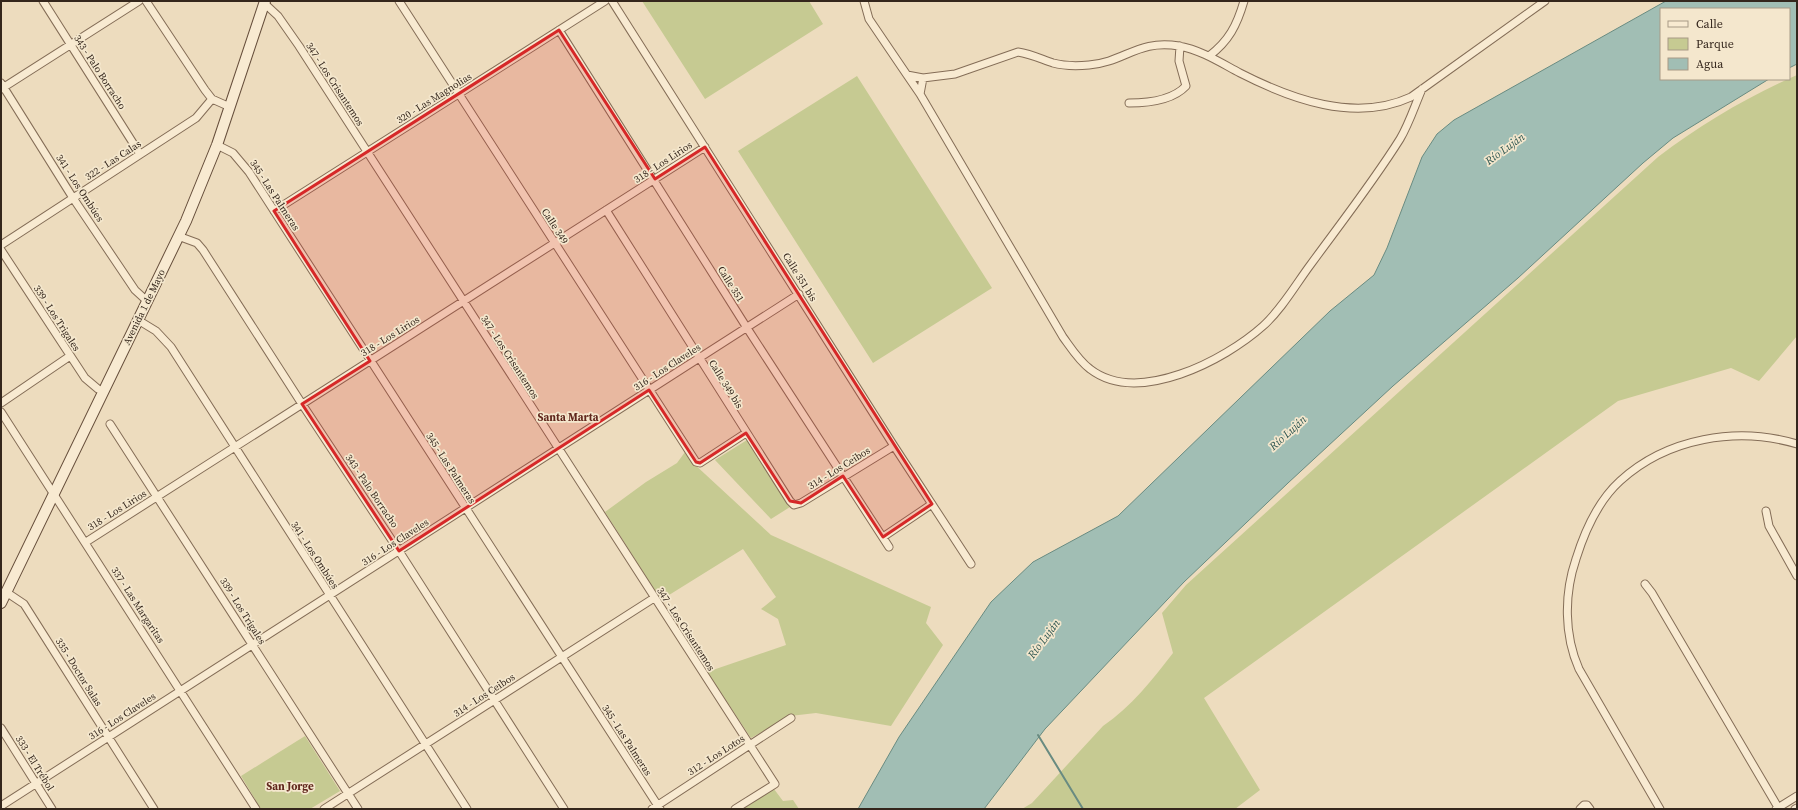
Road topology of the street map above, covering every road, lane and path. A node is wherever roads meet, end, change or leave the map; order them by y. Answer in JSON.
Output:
{"nodes":[{"id":1,"x":43,"y":1,"type":"edge"},
{"id":2,"x":139,"y":1,"type":"edge"},
{"id":3,"x":146,"y":1,"type":"edge"},
{"id":4,"x":399,"y":1,"type":"edge"},
{"id":5,"x":605,"y":1,"type":"edge"},
{"id":6,"x":612,"y":1,"type":"edge"},
{"id":7,"x":864,"y":1,"type":"edge"},
{"id":8,"x":1244,"y":1,"type":"edge"},
{"id":9,"x":1546,"y":1,"type":"edge"},
{"id":10,"x":265,"y":2,"type":"edge"},
{"id":11,"x":559,"y":30,"type":"junction"},
{"id":12,"x":70,"y":45,"type":"junction"},
{"id":13,"x":1180,"y":46,"type":"junction"},
{"id":14,"x":1209,"y":56,"type":"junction"},
{"id":15,"x":907,"y":75,"type":"junction"},
{"id":16,"x":923,"y":78,"type":"junction"},
{"id":17,"x":2,"y":86,"type":"edge"},
{"id":18,"x":1422,"y":89,"type":"junction"},
{"id":19,"x":458,"y":94,"type":"junction"},
{"id":20,"x":920,"y":94,"type":"junction"},
{"id":21,"x":212,"y":99,"type":"junction"},
{"id":22,"x":1129,"y":103,"type":"dead end"},
{"id":23,"x":230,"y":107,"type":"junction"},
{"id":24,"x":217,"y":145,"type":"junction"},
{"id":25,"x":705,"y":147,"type":"junction"},
{"id":26,"x":367,"y":152,"type":"junction"},
{"id":27,"x":140,"y":154,"type":"junction"},
{"id":28,"x":655,"y":179,"type":"junction"},
{"id":29,"x":73,"y":198,"type":"junction"},
{"id":30,"x":606,"y":210,"type":"junction"},
{"id":31,"x":274,"y":211,"type":"junction"},
{"id":32,"x":178,"y":236,"type":"junction"},
{"id":33,"x":554,"y":243,"type":"junction"},
{"id":34,"x":1,"y":245,"type":"edge"},
{"id":35,"x":1,"y":250,"type":"edge"},
{"id":36,"x":799,"y":294,"type":"junction"},
{"id":37,"x":147,"y":301,"type":"junction"},
{"id":38,"x":463,"y":301,"type":"junction"},
{"id":39,"x":138,"y":320,"type":"junction"},
{"id":40,"x":747,"y":328,"type":"junction"},
{"id":41,"x":70,"y":356,"type":"junction"},
{"id":42,"x":699,"y":358,"type":"junction"},
{"id":43,"x":370,"y":361,"type":"junction"},
{"id":44,"x":649,"y":390,"type":"junction"},
{"id":45,"x":104,"y":391,"type":"junction"},
{"id":46,"x":1,"y":402,"type":"edge"},
{"id":47,"x":302,"y":404,"type":"junction"},
{"id":48,"x":1,"y":412,"type":"edge"},
{"id":49,"x":110,"y":424,"type":"dead end"},
{"id":50,"x":746,"y":433,"type":"junction"},
{"id":51,"x":1797,"y":444,"type":"edge"},
{"id":52,"x":894,"y":446,"type":"junction"},
{"id":53,"x":234,"y":447,"type":"junction"},
{"id":54,"x":558,"y":449,"type":"junction"},
{"id":55,"x":843,"y":476,"type":"junction"},
{"id":56,"x":54,"y":493,"type":"junction"},
{"id":57,"x":158,"y":496,"type":"junction"},
{"id":58,"x":932,"y":504,"type":"junction"},
{"id":59,"x":794,"y":505,"type":"joint"},
{"id":60,"x":465,"y":508,"type":"junction"},
{"id":61,"x":1766,"y":511,"type":"dead end"},
{"id":62,"x":883,"y":537,"type":"junction"},
{"id":63,"x":86,"y":542,"type":"junction"},
{"id":64,"x":889,"y":547,"type":"dead end"},
{"id":65,"x":399,"y":551,"type":"junction"},
{"id":66,"x":970,"y":564,"type":"dead end"},
{"id":67,"x":1797,"y":576,"type":"edge"},
{"id":68,"x":1645,"y":584,"type":"dead end"},
{"id":69,"x":6,"y":592,"type":"junction"},
{"id":70,"x":330,"y":595,"type":"junction"},
{"id":71,"x":654,"y":598,"type":"junction"},
{"id":72,"x":1,"y":603,"type":"edge"},
{"id":73,"x":252,"y":645,"type":"junction"},
{"id":74,"x":561,"y":657,"type":"junction"},
{"id":75,"x":181,"y":690,"type":"junction"},
{"id":76,"x":494,"y":700,"type":"junction"},
{"id":77,"x":792,"y":718,"type":"dead end"},
{"id":78,"x":1,"y":728,"type":"edge"},
{"id":79,"x":108,"y":737,"type":"junction"},
{"id":80,"x":749,"y":744,"type":"junction"},
{"id":81,"x":425,"y":745,"type":"junction"},
{"id":82,"x":36,"y":784,"type":"junction"},
{"id":83,"x":348,"y":794,"type":"junction"},
{"id":84,"x":1797,"y":796,"type":"edge"},
{"id":85,"x":1,"y":806,"type":"edge"},
{"id":86,"x":656,"y":808,"type":"edge"},
{"id":87,"x":52,"y":809,"type":"edge"},
{"id":88,"x":154,"y":809,"type":"edge"},
{"id":89,"x":256,"y":809,"type":"edge"},
{"id":90,"x":324,"y":809,"type":"edge"},
{"id":91,"x":358,"y":809,"type":"edge"},
{"id":92,"x":467,"y":809,"type":"edge"},
{"id":93,"x":564,"y":809,"type":"edge"},
{"id":94,"x":735,"y":809,"type":"edge"},
{"id":95,"x":1580,"y":809,"type":"edge"},
{"id":96,"x":1590,"y":809,"type":"edge"},
{"id":97,"x":1660,"y":809,"type":"edge"},
{"id":98,"x":1778,"y":809,"type":"edge"}],
"edges":[{"from":1,"to":12,"type":"street","name":"343 - Palo Borracho"},
{"from":2,"to":12,"type":"street"},
{"from":3,"to":21,"type":"street"},
{"from":4,"to":19,"type":"street","name":"Calle 349"},
{"from":5,"to":11,"type":"street","name":"320 - Las Magnolias"},
{"from":6,"to":25,"type":"street","name":"Calle 351 bis"},
{"from":7,"to":15,"type":"street"},
{"from":8,"to":14,"type":"street"},
{"from":9,"to":18,"type":"street"},
{"from":10,"to":23,"type":"main road","name":"Avenida 1 de Mayo"},
{"from":10,"to":26,"type":"street","name":"347 - Los Crisantemos"},
{"from":11,"to":19,"type":"street","name":"320 - Las Magnolias"},
{"from":11,"to":28,"type":"street","name":"Calle 351"},
{"from":12,"to":17,"type":"street"},
{"from":12,"to":27,"type":"street","name":"343 - Palo Borracho"},
{"from":13,"to":14,"type":"street"},
{"from":13,"to":16,"type":"street"},
{"from":13,"to":22,"type":"street"},
{"from":14,"to":18,"type":"street"},
{"from":15,"to":16,"type":"street"},
{"from":15,"to":20,"type":"street"},
{"from":16,"to":20,"type":"street"},
{"from":17,"to":29,"type":"street","name":"341 - Los Ombúes"},
{"from":18,"to":20,"type":"street"},
{"from":19,"to":26,"type":"street","name":"320 - Las Magnolias"},
{"from":19,"to":33,"type":"street","name":"Calle 349"},
{"from":21,"to":23,"type":"street"},
{"from":21,"to":27,"type":"street","name":"322 - Las Calas"},
{"from":23,"to":24,"type":"main road","name":"Avenida 1 de Mayo"},
{"from":24,"to":31,"type":"street","name":"345 - Las Palmeras"},
{"from":24,"to":32,"type":"main road","name":"Avenida 1 de Mayo"},
{"from":25,"to":28,"type":"street","name":"318 - Los Lirios"},
{"from":25,"to":36,"type":"street","name":"Calle 351 bis"},
{"from":26,"to":31,"type":"street","name":"320 - Las Magnolias"},
{"from":26,"to":38,"type":"street","name":"347 - Los Crisantemos"},
{"from":27,"to":29,"type":"street","name":"322 - Las Calas"},
{"from":28,"to":30,"type":"street","name":"318 - Los Lirios"},
{"from":28,"to":40,"type":"street","name":"Calle 351"},
{"from":29,"to":34,"type":"street","name":"322 - Las Calas"},
{"from":29,"to":37,"type":"street","name":"341 - Los Ombúes"},
{"from":30,"to":33,"type":"street","name":"318 - Los Lirios"},
{"from":30,"to":42,"type":"street","name":"Calle 349 bis"},
{"from":31,"to":43,"type":"street","name":"345 - Las Palmeras"},
{"from":32,"to":37,"type":"main road","name":"Avenida 1 de Mayo"},
{"from":32,"to":47,"type":"street","name":"343 - Palo Borracho"},
{"from":33,"to":38,"type":"street","name":"318 - Los Lirios"},
{"from":33,"to":44,"type":"street","name":"Calle 349"},
{"from":35,"to":41,"type":"street","name":"339 - Los Trigales"},
{"from":36,"to":40,"type":"street","name":"316 - Los Claveles"},
{"from":36,"to":52,"type":"street","name":"Calle 351 bis"},
{"from":37,"to":39,"type":"main road","name":"Avenida 1 de Mayo"},
{"from":38,"to":43,"type":"street","name":"318 - Los Lirios"},
{"from":38,"to":54,"type":"street","name":"347 - Los Crisantemos"},
{"from":39,"to":45,"type":"main road","name":"Avenida 1 de Mayo"},
{"from":39,"to":53,"type":"street","name":"341 - Los Ombúes"},
{"from":40,"to":42,"type":"street","name":"316 - Los Claveles"},
{"from":40,"to":55,"type":"street","name":"Calle 351"},
{"from":41,"to":45,"type":"street","name":"339 - Los Trigales"},
{"from":41,"to":46,"type":"street"},
{"from":42,"to":44,"type":"street","name":"316 - Los Claveles"},
{"from":42,"to":50,"type":"street","name":"Calle 349 bis"},
{"from":43,"to":47,"type":"street","name":"318 - Los Lirios"},
{"from":43,"to":60,"type":"street","name":"345 - Las Palmeras"},
{"from":44,"to":50,"type":"street","name":"Calle 349"},
{"from":44,"to":54,"type":"street","name":"316 - Los Claveles"},
{"from":45,"to":56,"type":"main road","name":"Avenida 1 de Mayo"},
{"from":47,"to":53,"type":"street","name":"318 - Los Lirios"},
{"from":47,"to":65,"type":"street","name":"343 - Palo Borracho"},
{"from":48,"to":56,"type":"street","name":"337 - Las Margaritas"},
{"from":49,"to":57,"type":"street","name":"339 - Los Trigales"},
{"from":50,"to":59,"type":"street","name":"Calle 349 bis"},
{"from":51,"to":97,"type":"street"},
{"from":52,"to":55,"type":"street","name":"314 - Los Ceibos"},
{"from":52,"to":58,"type":"street","name":"Calle 351 bis"},
{"from":53,"to":57,"type":"street","name":"318 - Los Lirios"},
{"from":53,"to":70,"type":"street","name":"341 - Los Ombúes"},
{"from":54,"to":60,"type":"street","name":"316 - Los Claveles"},
{"from":54,"to":71,"type":"street","name":"347 - Los Crisantemos"},
{"from":55,"to":59,"type":"street","name":"314 - Los Ceibos"},
{"from":55,"to":62,"type":"street","name":"Calle 351"},
{"from":56,"to":63,"type":"street","name":"337 - Las Margaritas"},
{"from":56,"to":69,"type":"main road","name":"Avenida 1 de Mayo"},
{"from":57,"to":63,"type":"street","name":"318 - Los Lirios"},
{"from":57,"to":73,"type":"street","name":"339 - Los Trigales"},
{"from":58,"to":62,"type":"street"},
{"from":58,"to":66,"type":"street","name":"Calle 351 bis"},
{"from":60,"to":65,"type":"street","name":"316 - Los Claveles"},
{"from":60,"to":74,"type":"street","name":"345 - Las Palmeras"},
{"from":61,"to":67,"type":"street"},
{"from":62,"to":64,"type":"street","name":"Calle 351"},
{"from":63,"to":75,"type":"street","name":"337 - Las Margaritas"},
{"from":65,"to":70,"type":"street","name":"316 - Los Claveles"},
{"from":65,"to":76,"type":"street","name":"343 - Palo Borracho"},
{"from":68,"to":98,"type":"street"},
{"from":69,"to":72,"type":"main road","name":"Avenida 1 de Mayo"},
{"from":69,"to":79,"type":"street","name":"335 - Doctor Salas"},
{"from":70,"to":73,"type":"street","name":"316 - Los Claveles"},
{"from":70,"to":81,"type":"street","name":"341 - Los Ombúes"},
{"from":71,"to":74,"type":"street","name":"314 - Los Ceibos"},
{"from":71,"to":80,"type":"street","name":"347 - Los Crisantemos"},
{"from":73,"to":75,"type":"street","name":"316 - Los Claveles"},
{"from":73,"to":83,"type":"street","name":"339 - Los Trigales"},
{"from":74,"to":76,"type":"street","name":"314 - Los Ceibos"},
{"from":74,"to":86,"type":"street","name":"345 - Las Palmeras"},
{"from":75,"to":79,"type":"street","name":"316 - Los Claveles"},
{"from":75,"to":89,"type":"street","name":"337 - Las Margaritas"},
{"from":76,"to":81,"type":"street","name":"314 - Los Ceibos"},
{"from":76,"to":93,"type":"street","name":"343 - Palo Borracho"},
{"from":77,"to":80,"type":"street","name":"312 - Los Lotos"},
{"from":78,"to":82,"type":"street","name":"333 - El Trébol"},
{"from":79,"to":82,"type":"street","name":"316 - Los Claveles"},
{"from":79,"to":88,"type":"street","name":"335 - Doctor Salas"},
{"from":80,"to":86,"type":"street","name":"312 - Los Lotos"},
{"from":80,"to":94,"type":"street","name":"347 - Los Crisantemos"},
{"from":81,"to":83,"type":"street","name":"314 - Los Ceibos"},
{"from":81,"to":92,"type":"street","name":"341 - Los Ombúes"},
{"from":82,"to":85,"type":"street","name":"316 - Los Claveles"},
{"from":82,"to":87,"type":"street","name":"333 - El Trébol"},
{"from":83,"to":90,"type":"street","name":"314 - Los Ceibos"},
{"from":83,"to":91,"type":"street","name":"339 - Los Trigales"},
{"from":84,"to":98,"type":"street"},
{"from":95,"to":96,"type":"street"}]}
